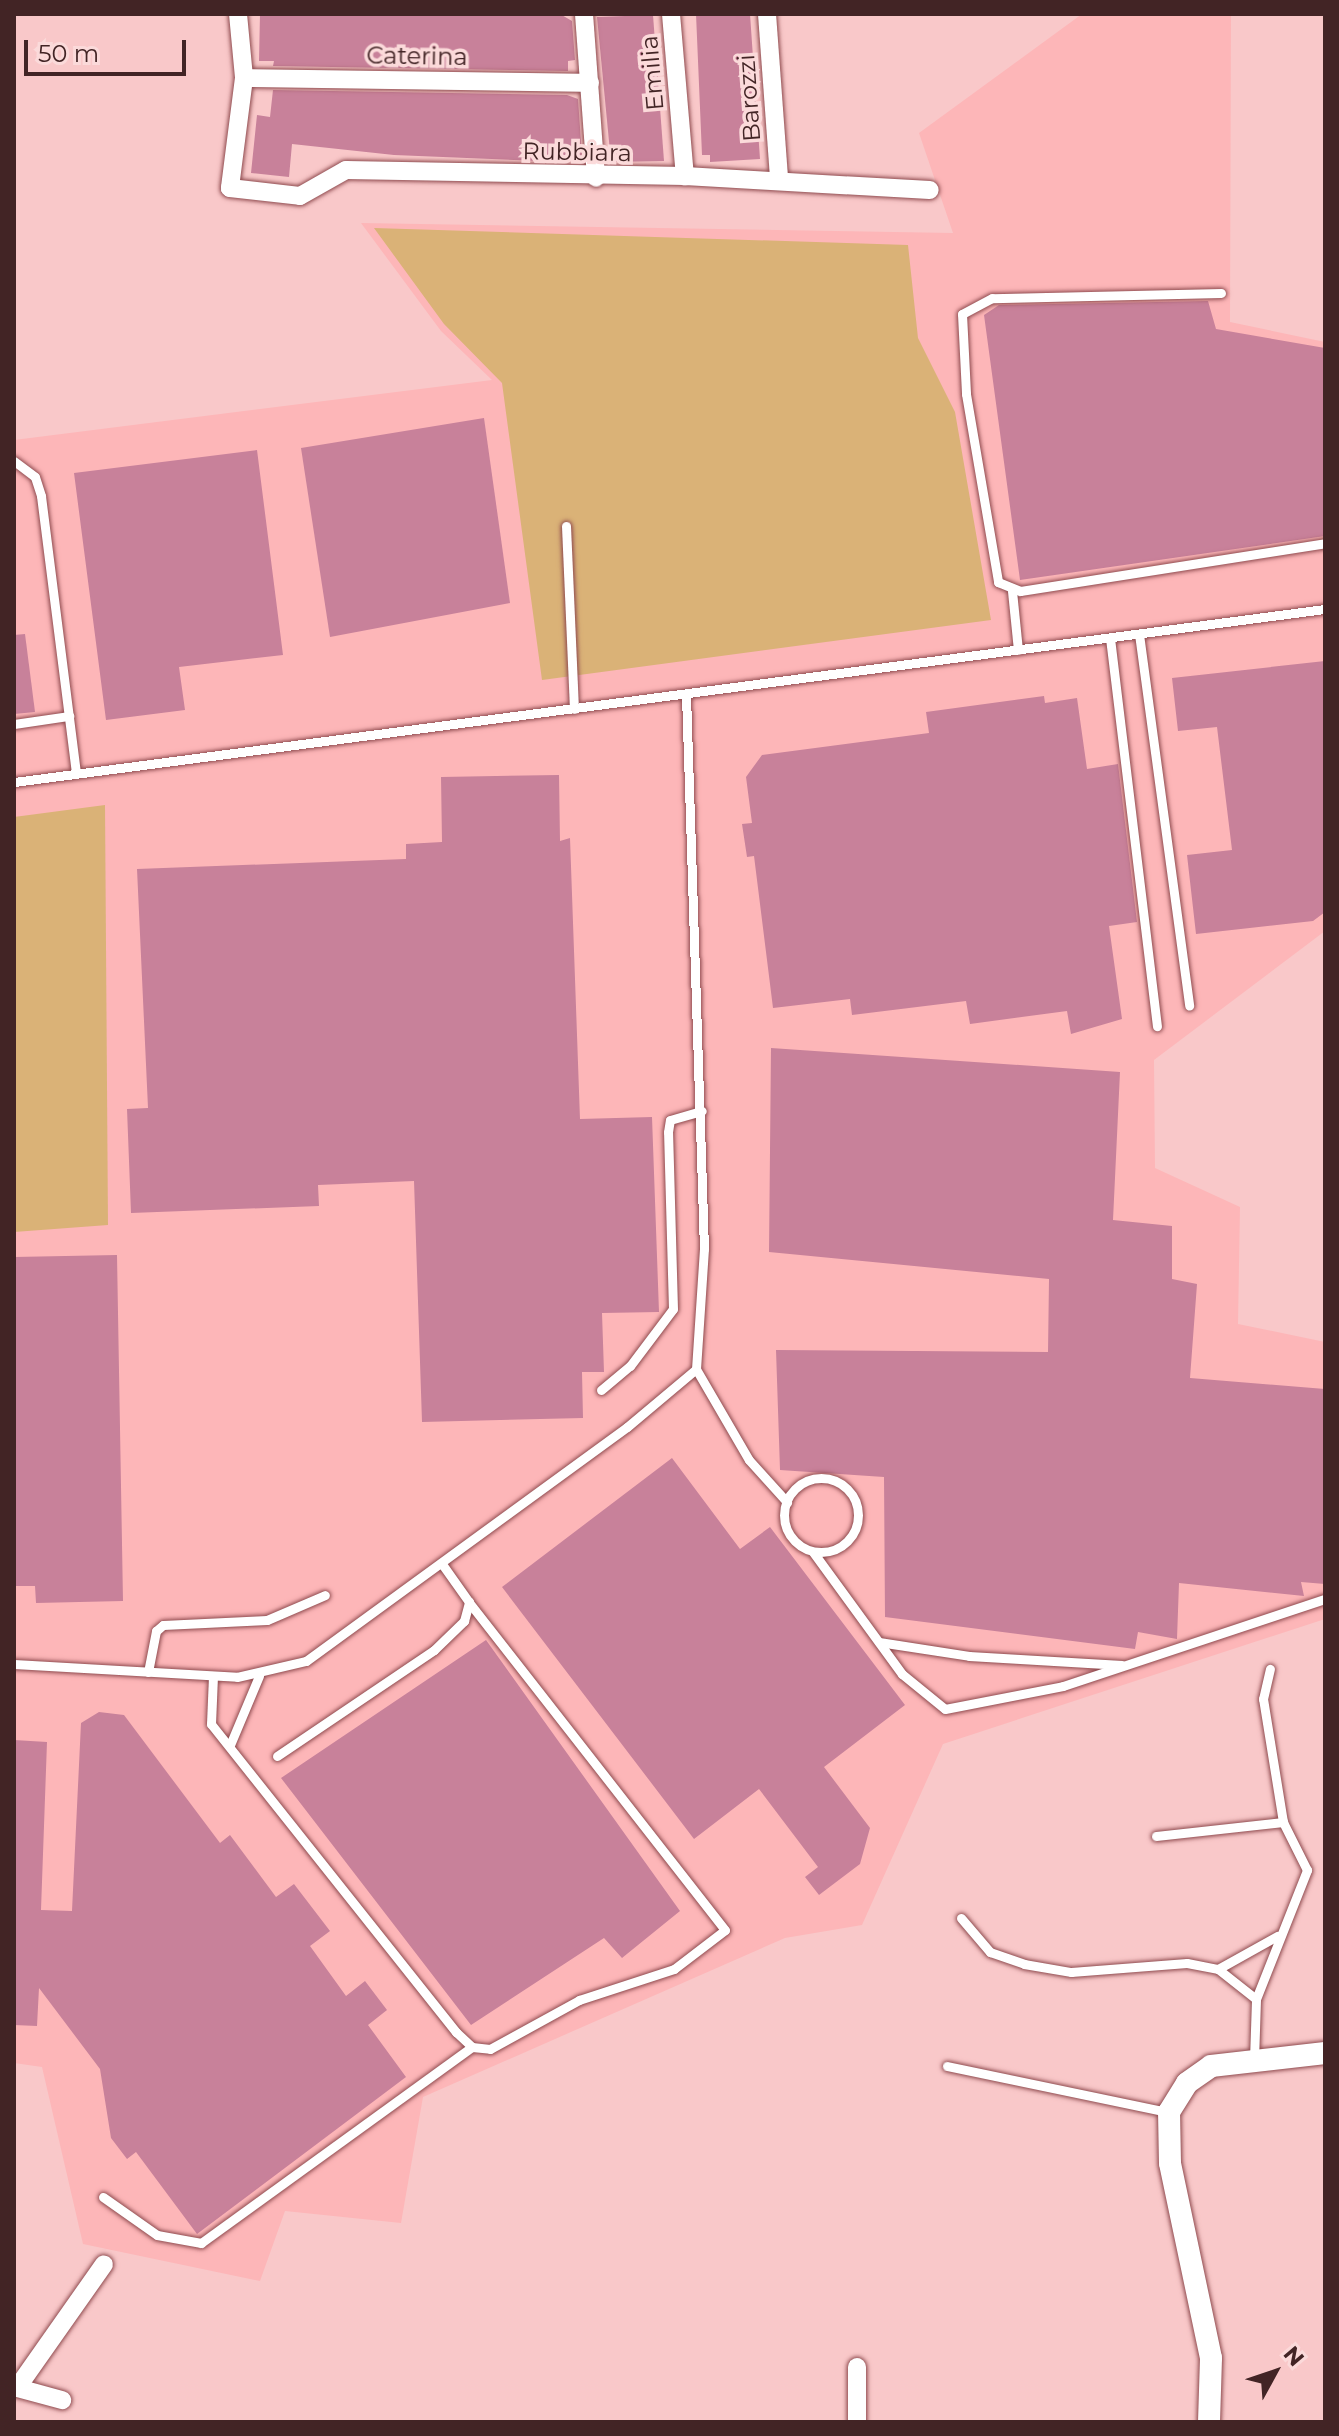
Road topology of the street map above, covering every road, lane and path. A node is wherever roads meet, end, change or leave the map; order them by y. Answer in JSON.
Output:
{"nodes":[{"id":1,"x":238,"y":14,"type":"edge"},
{"id":2,"x":584,"y":14,"type":"edge"},
{"id":3,"x":671,"y":14,"type":"edge"},
{"id":4,"x":767,"y":14,"type":"edge"},
{"id":5,"x":244,"y":78,"type":"junction"},
{"id":6,"x":590,"y":83,"type":"junction"},
{"id":7,"x":685,"y":176,"type":"junction"},
{"id":8,"x":596,"y":178,"type":"junction"},
{"id":9,"x":779,"y":179,"type":"junction"},
{"id":10,"x":930,"y":190,"type":"dead end"},
{"id":11,"x":1221,"y":293,"type":"dead end"},
{"id":12,"x":14,"y":461,"type":"edge"},
{"id":13,"x":566,"y":526,"type":"dead end"},
{"id":14,"x":1325,"y":543,"type":"edge"},
{"id":15,"x":1012,"y":591,"type":"junction"},
{"id":16,"x":1325,"y":609,"type":"edge"},
{"id":17,"x":1139,"y":634,"type":"junction"},
{"id":18,"x":1110,"y":638,"type":"junction"},
{"id":19,"x":1018,"y":650,"type":"junction"},
{"id":20,"x":686,"y":695,"type":"junction"},
{"id":21,"x":574,"y":709,"type":"junction"},
{"id":22,"x":69,"y":716,"type":"junction"},
{"id":23,"x":14,"y":724,"type":"edge"},
{"id":24,"x":76,"y":774,"type":"junction"},
{"id":25,"x":14,"y":782,"type":"edge"},
{"id":26,"x":1189,"y":1006,"type":"dead end"},
{"id":27,"x":1157,"y":1026,"type":"dead end"},
{"id":28,"x":702,"y":1111,"type":"junction"},
{"id":29,"x":696,"y":1369,"type":"junction"},
{"id":30,"x":601,"y":1390,"type":"dead end"},
{"id":31,"x":787,"y":1502,"type":"junction"},
{"id":32,"x":813,"y":1552,"type":"junction"},
{"id":33,"x":442,"y":1564,"type":"junction"},
{"id":34,"x":325,"y":1595,"type":"dead end"},
{"id":35,"x":1325,"y":1599,"type":"edge"},
{"id":36,"x":469,"y":1602,"type":"junction"},
{"id":37,"x":879,"y":1642,"type":"junction"},
{"id":38,"x":14,"y":1664,"type":"edge"},
{"id":39,"x":1129,"y":1665,"type":"junction"},
{"id":40,"x":1270,"y":1669,"type":"dead end"},
{"id":41,"x":148,"y":1672,"type":"junction"},
{"id":42,"x":213,"y":1676,"type":"junction"},
{"id":43,"x":259,"y":1676,"type":"junction"},
{"id":44,"x":230,"y":1745,"type":"junction"},
{"id":45,"x":277,"y":1756,"type":"dead end"},
{"id":46,"x":1283,"y":1822,"type":"junction"},
{"id":47,"x":1156,"y":1836,"type":"dead end"},
{"id":48,"x":961,"y":1918,"type":"dead end"},
{"id":49,"x":1277,"y":1936,"type":"junction"},
{"id":50,"x":1218,"y":1969,"type":"junction"},
{"id":51,"x":1256,"y":1999,"type":"junction"},
{"id":52,"x":472,"y":2047,"type":"junction"},
{"id":53,"x":1325,"y":2053,"type":"edge"},
{"id":54,"x":1254,"y":2060,"type":"junction"},
{"id":55,"x":947,"y":2066,"type":"dead end"},
{"id":56,"x":1169,"y":2112,"type":"junction"},
{"id":57,"x":103,"y":2197,"type":"dead end"},
{"id":58,"x":104,"y":2264,"type":"dead end"},
{"id":59,"x":857,"y":2367,"type":"dead end"},
{"id":60,"x":15,"y":2388,"type":"edge"},
{"id":61,"x":62,"y":2400,"type":"dead end"},
{"id":62,"x":857,"y":2422,"type":"edge"},
{"id":63,"x":1209,"y":2422,"type":"edge"}],
"edges":[{"from":1,"to":5,"type":"street"},
{"from":2,"to":6,"type":"street"},
{"from":3,"to":7,"type":"street","name":"Emilia"},
{"from":4,"to":9,"type":"street","name":"Barozzi"},
{"from":5,"to":6,"type":"street","name":"Caterina"},
{"from":5,"to":8,"type":"street","name":"Rubbiara"},
{"from":6,"to":8,"type":"street"},
{"from":7,"to":8,"type":"street","name":"Rubbiara"},
{"from":7,"to":9,"type":"street","name":"Rubbiara"},
{"from":9,"to":10,"type":"street","name":"Rubbiara"},
{"from":11,"to":15,"type":"lane"},
{"from":12,"to":22,"type":"lane"},
{"from":13,"to":21,"type":"lane"},
{"from":14,"to":15,"type":"lane"},
{"from":15,"to":19,"type":"lane"},
{"from":16,"to":17,"type":"lane"},
{"from":17,"to":18,"type":"lane"},
{"from":17,"to":26,"type":"lane"},
{"from":18,"to":19,"type":"lane"},
{"from":18,"to":27,"type":"lane"},
{"from":19,"to":20,"type":"lane"},
{"from":20,"to":21,"type":"lane"},
{"from":20,"to":28,"type":"lane"},
{"from":21,"to":24,"type":"lane"},
{"from":22,"to":23,"type":"lane"},
{"from":22,"to":24,"type":"lane"},
{"from":24,"to":25,"type":"lane"},
{"from":28,"to":29,"type":"lane"},
{"from":28,"to":30,"type":"lane"},
{"from":29,"to":31,"type":"lane"},
{"from":29,"to":33,"type":"lane"},
{"from":31,"to":32,"type":"lane"},
{"from":31,"to":32,"type":"lane"},
{"from":32,"to":37,"type":"lane"},
{"from":33,"to":36,"type":"lane"},
{"from":33,"to":43,"type":"lane"},
{"from":34,"to":41,"type":"lane"},
{"from":35,"to":39,"type":"lane"},
{"from":36,"to":45,"type":"lane"},
{"from":36,"to":52,"type":"lane"},
{"from":37,"to":39,"type":"lane"},
{"from":37,"to":39,"type":"lane"},
{"from":38,"to":41,"type":"lane"},
{"from":40,"to":46,"type":"lane"},
{"from":41,"to":42,"type":"lane"},
{"from":42,"to":43,"type":"lane"},
{"from":42,"to":44,"type":"lane"},
{"from":43,"to":44,"type":"lane"},
{"from":44,"to":52,"type":"lane"},
{"from":46,"to":47,"type":"lane"},
{"from":46,"to":49,"type":"lane"},
{"from":48,"to":50,"type":"lane"},
{"from":49,"to":50,"type":"lane"},
{"from":49,"to":51,"type":"lane"},
{"from":50,"to":51,"type":"lane"},
{"from":51,"to":54,"type":"lane"},
{"from":52,"to":57,"type":"lane"},
{"from":53,"to":54,"type":"street"},
{"from":54,"to":56,"type":"street"},
{"from":55,"to":56,"type":"lane"},
{"from":56,"to":63,"type":"street"},
{"from":58,"to":60,"type":"street"},
{"from":59,"to":62,"type":"street"},
{"from":60,"to":61,"type":"street"}]}
